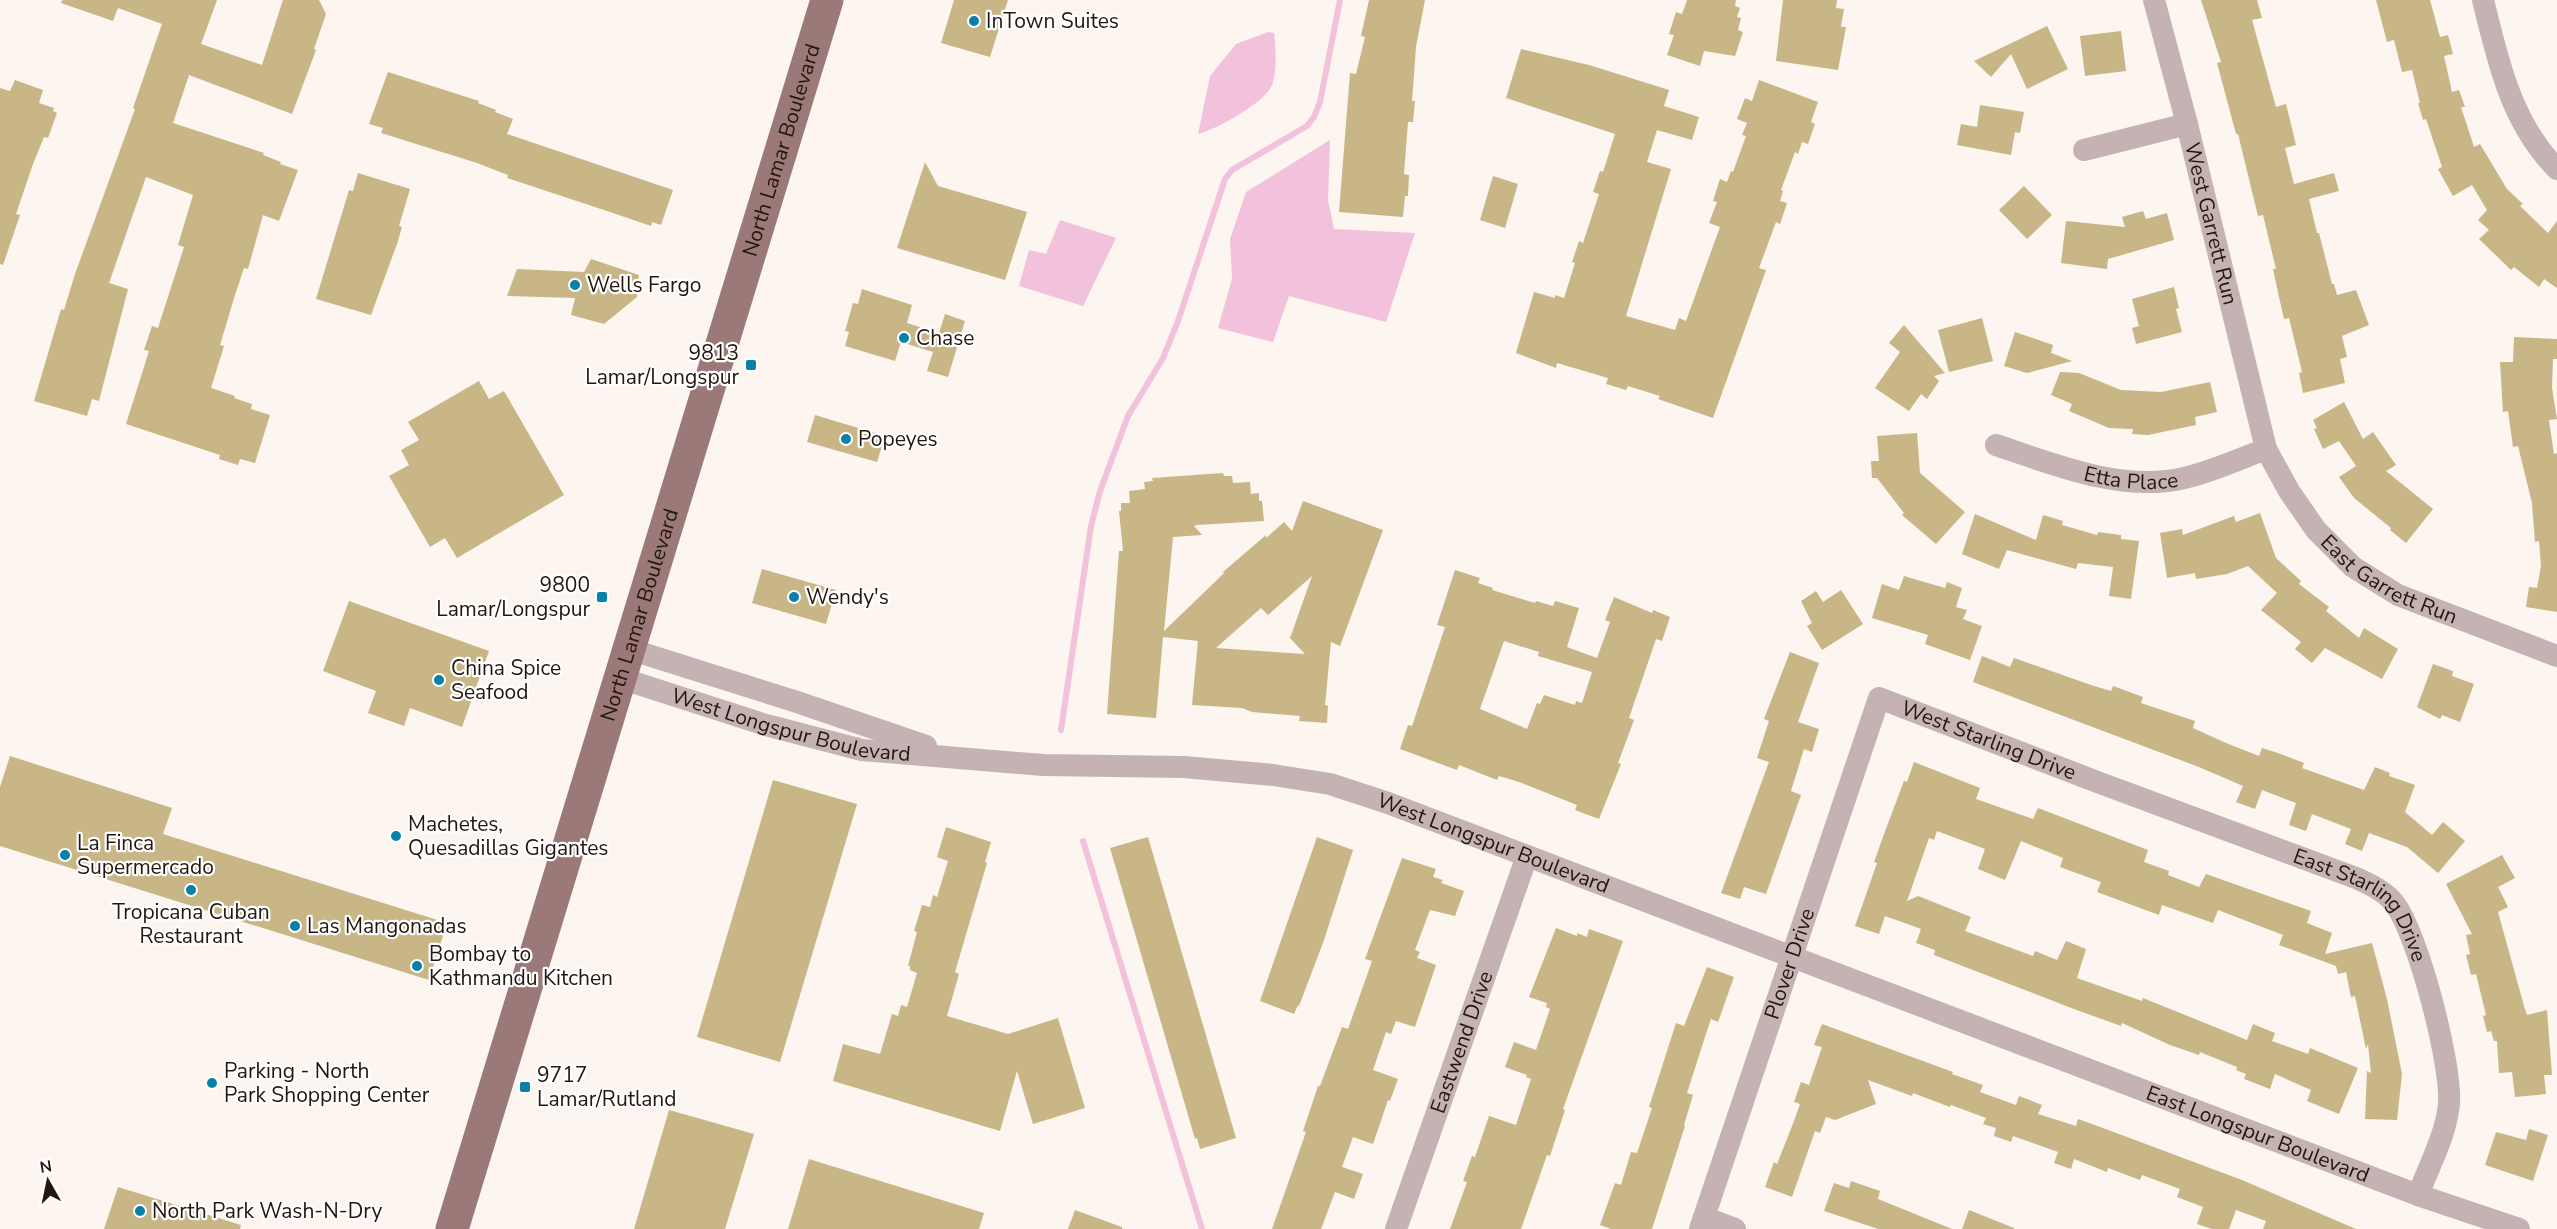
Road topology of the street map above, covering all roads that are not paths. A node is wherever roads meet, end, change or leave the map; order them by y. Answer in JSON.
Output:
{"nodes":[{"id":1,"x":827,"y":0,"type":"edge"},
{"id":2,"x":2154,"y":0,"type":"edge"},
{"id":3,"x":2483,"y":0,"type":"edge"},
{"id":4,"x":2187,"y":124,"type":"junction"},
{"id":5,"x":2084,"y":150,"type":"dead end"},
{"id":6,"x":2557,"y":169,"type":"edge"},
{"id":7,"x":1996,"y":445,"type":"dead end"},
{"id":8,"x":2266,"y":449,"type":"junction"},
{"id":9,"x":2557,"y":656,"type":"edge"},
{"id":10,"x":625,"y":664,"type":"junction"},
{"id":11,"x":1879,"y":698,"type":"joint"},
{"id":12,"x":965,"y":758,"type":"junction"},
{"id":13,"x":2100,"y":783,"type":"joint"},
{"id":14,"x":1527,"y":856,"type":"junction"},
{"id":15,"x":1793,"y":957,"type":"junction"},
{"id":16,"x":1997,"y":1037,"type":"joint"},
{"id":17,"x":2418,"y":1195,"type":"junction"},
{"id":18,"x":1702,"y":1223,"type":"edge"},
{"id":19,"x":452,"y":1229,"type":"edge"},
{"id":20,"x":1396,"y":1229,"type":"edge"},
{"id":21,"x":1734,"y":1229,"type":"edge"},
{"id":22,"x":2518,"y":1229,"type":"edge"}],
"edges":[{"from":1,"to":10,"type":"main road","name":"North Lamar Boulevard"},
{"from":2,"to":4,"type":"street","name":"West Garrett Run"},
{"from":3,"to":6,"type":"street"},
{"from":4,"to":5,"type":"street"},
{"from":4,"to":8,"type":"street","name":"West Garrett Run"},
{"from":7,"to":8,"type":"street","name":"Etta Place"},
{"from":8,"to":9,"type":"street","name":"East Garrett Run"},
{"from":10,"to":12,"type":"street","name":"West Longspur Boulevard"},
{"from":10,"to":12,"type":"street","name":"West Longspur Boulevard"},
{"from":10,"to":19,"type":"main road","name":"North Lamar Boulevard"},
{"from":11,"to":13,"type":"street","name":"West Starling Drive"},
{"from":11,"to":15,"type":"street","name":"Plover Drive"},
{"from":12,"to":14,"type":"street","name":"West Longspur Boulevard"},
{"from":13,"to":17,"type":"street","name":"East Starling Drive"},
{"from":14,"to":15,"type":"street","name":"West Longspur Boulevard"},
{"from":14,"to":20,"type":"street","name":"Eastwend Drive"},
{"from":15,"to":16,"type":"street","name":"West Longspur Boulevard"},
{"from":15,"to":18,"type":"street","name":"Plover Drive"},
{"from":16,"to":17,"type":"street","name":"East Longspur Boulevard"},
{"from":17,"to":22,"type":"street","name":"East Longspur Boulevard"},
{"from":18,"to":21,"type":"street"}]}
